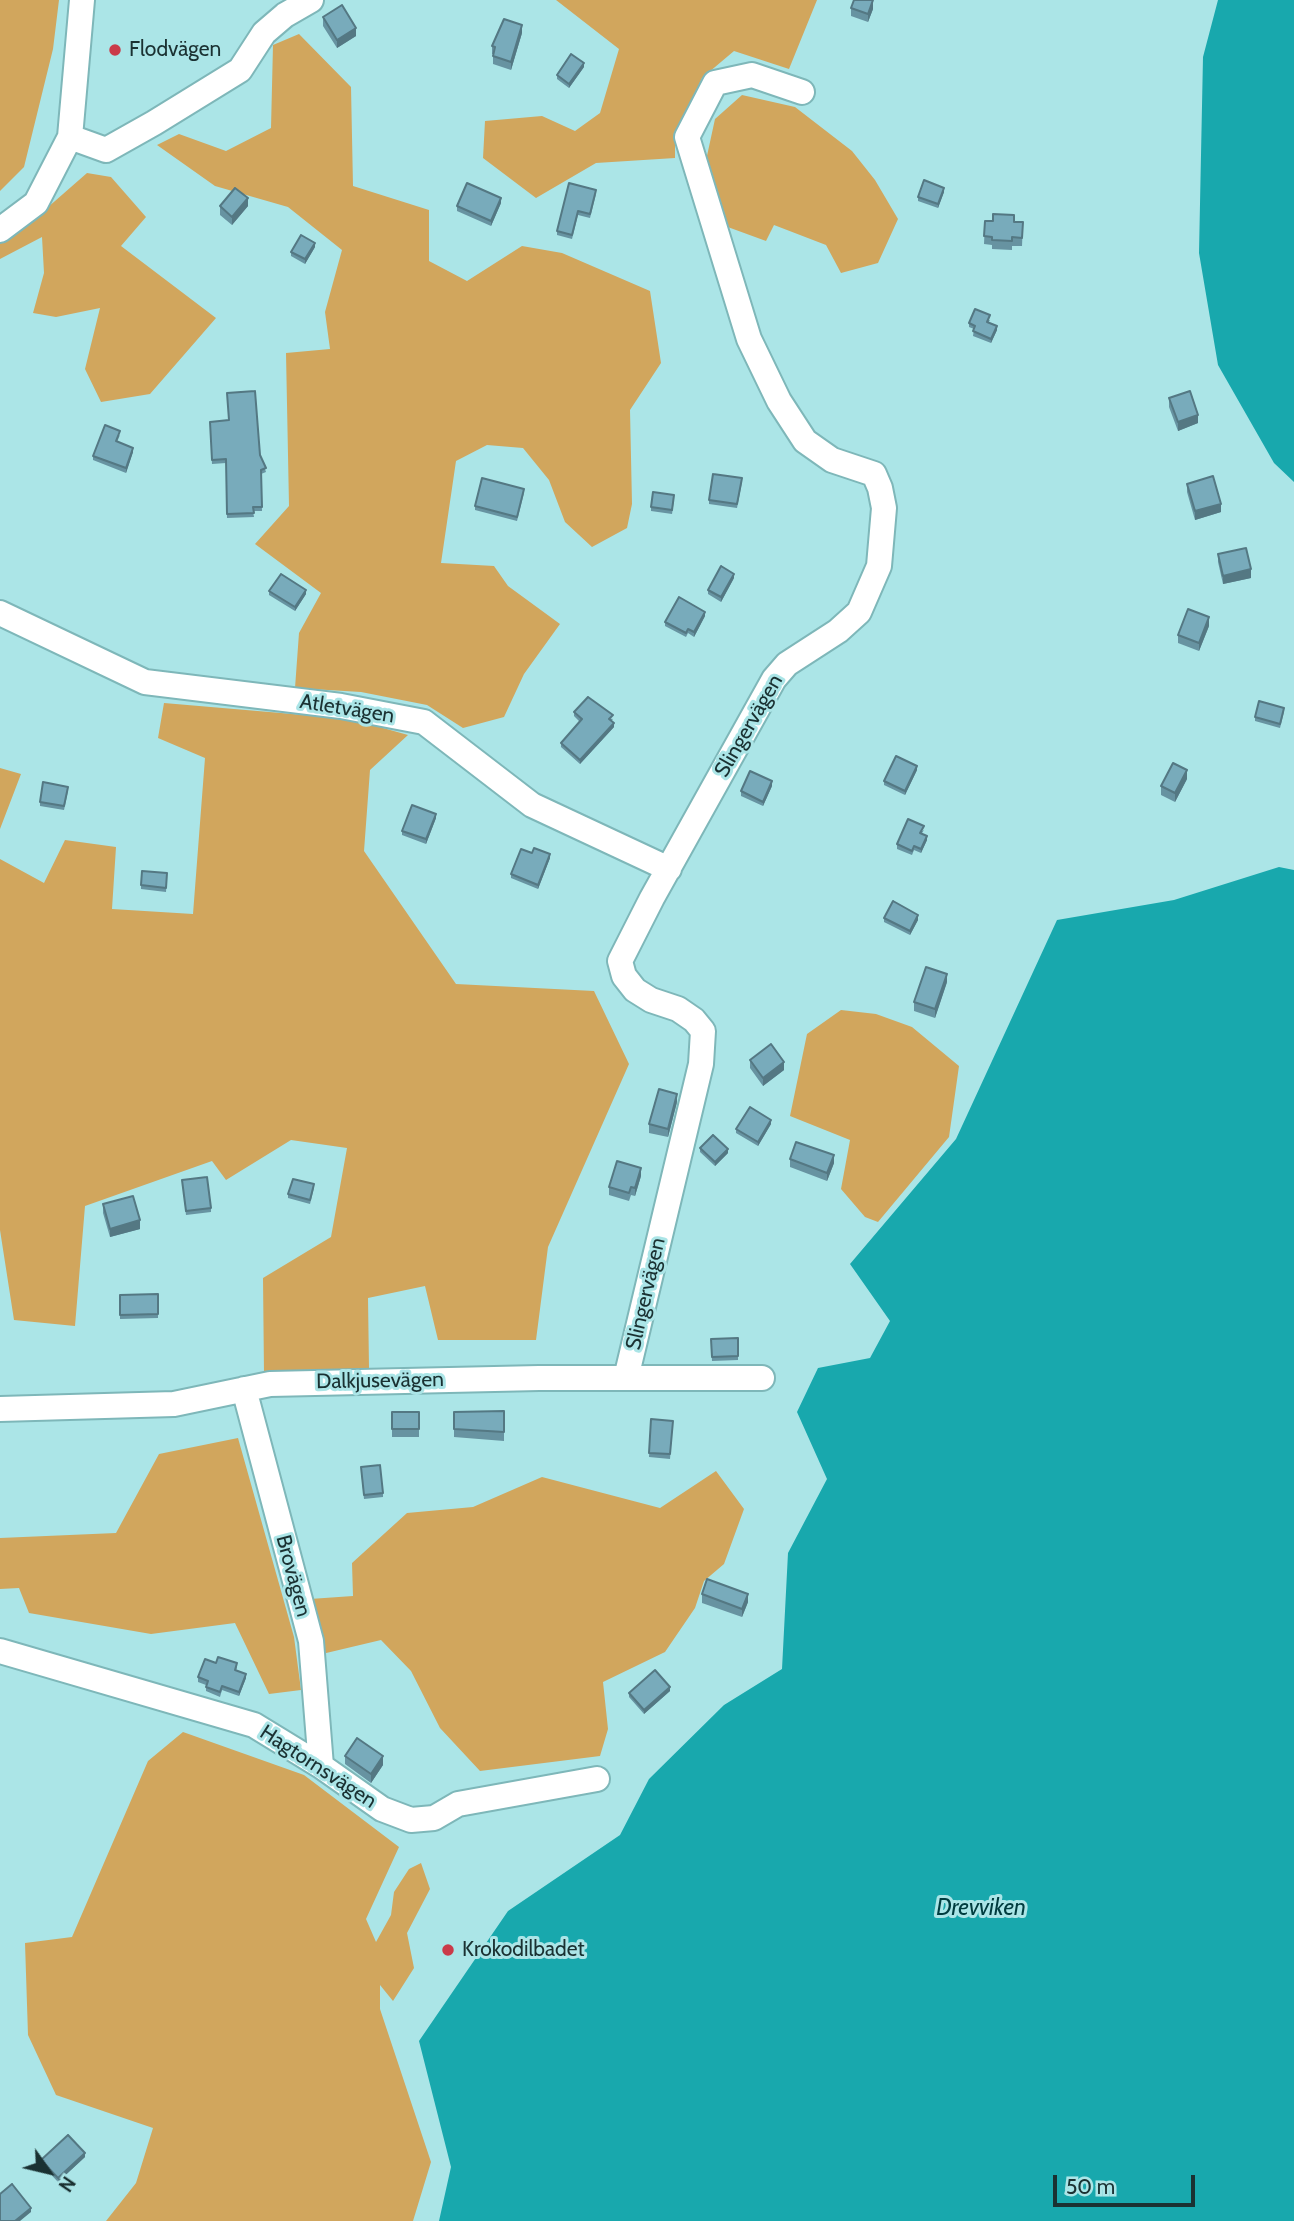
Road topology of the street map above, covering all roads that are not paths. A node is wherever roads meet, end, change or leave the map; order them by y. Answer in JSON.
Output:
{"nodes":[{"id":1,"x":82,"y":0,"type":"edge"},
{"id":2,"x":311,"y":0,"type":"edge"},
{"id":3,"x":802,"y":92,"type":"dead end"},
{"id":4,"x":70,"y":137,"type":"junction"},
{"id":5,"x":0,"y":230,"type":"edge"},
{"id":6,"x":0,"y":613,"type":"edge"},
{"id":7,"x":669,"y":869,"type":"junction"},
{"id":8,"x":626,"y":1378,"type":"junction"},
{"id":9,"x":762,"y":1378,"type":"dead end"},
{"id":10,"x":244,"y":1390,"type":"junction"},
{"id":11,"x":0,"y":1409,"type":"edge"},
{"id":12,"x":0,"y":1651,"type":"edge"},
{"id":13,"x":321,"y":1766,"type":"junction"},
{"id":14,"x":597,"y":1779,"type":"dead end"}],
"edges":[{"from":1,"to":4,"type":"street"},
{"from":2,"to":4,"type":"street"},
{"from":3,"to":7,"type":"street","name":"Slingervägen"},
{"from":4,"to":5,"type":"street"},
{"from":6,"to":7,"type":"street","name":"Atletvägen"},
{"from":7,"to":8,"type":"street","name":"Slingervägen"},
{"from":8,"to":9,"type":"street","name":"Dalkjusevägen"},
{"from":8,"to":10,"type":"street","name":"Dalkjusevägen"},
{"from":10,"to":11,"type":"street","name":"Dalkjusevägen"},
{"from":10,"to":13,"type":"street","name":"Brovägen"},
{"from":12,"to":13,"type":"street","name":"Hagtornsvägen"},
{"from":13,"to":14,"type":"street","name":"Hagtornsvägen"}]}
